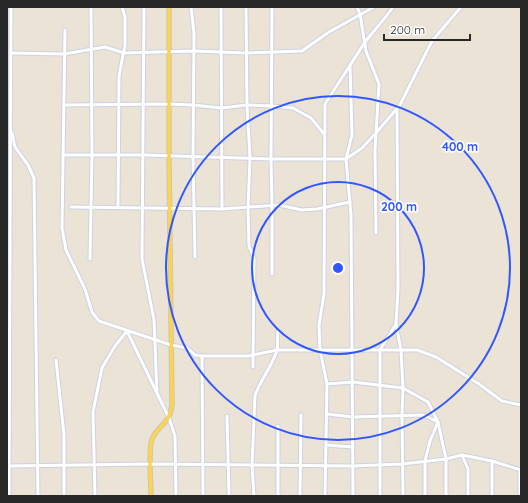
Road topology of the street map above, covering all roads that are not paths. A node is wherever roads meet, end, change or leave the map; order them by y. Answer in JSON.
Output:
{"nodes":[{"id":1,"x":11,"y":7,"type":"edge"},
{"id":2,"x":91,"y":7,"type":"edge"},
{"id":3,"x":122,"y":7,"type":"edge"},
{"id":4,"x":144,"y":7,"type":"edge"},
{"id":5,"x":169,"y":7,"type":"edge"},
{"id":6,"x":191,"y":7,"type":"edge"},
{"id":7,"x":221,"y":7,"type":"edge"},
{"id":8,"x":246,"y":7,"type":"edge"},
{"id":9,"x":272,"y":7,"type":"edge"},
{"id":10,"x":357,"y":7,"type":"edge"},
{"id":11,"x":374,"y":7,"type":"edge"},
{"id":12,"x":393,"y":7,"type":"edge"},
{"id":13,"x":461,"y":7,"type":"edge"},
{"id":14,"x":360,"y":14,"type":"junction"},
{"id":15,"x":65,"y":30,"type":"dead end"},
{"id":16,"x":365,"y":42,"type":"junction"},
{"id":17,"x":91,"y":50,"type":"junction"},
{"id":18,"x":169,"y":51,"type":"junction"},
{"id":19,"x":194,"y":51,"type":"junction"},
{"id":20,"x":144,"y":52,"type":"junction"},
{"id":21,"x":221,"y":52,"type":"junction"},
{"id":22,"x":272,"y":52,"type":"junction"},
{"id":23,"x":11,"y":53,"type":"junction"},
{"id":24,"x":124,"y":53,"type":"junction"},
{"id":25,"x":246,"y":53,"type":"junction"},
{"id":26,"x":64,"y":54,"type":"junction"},
{"id":27,"x":350,"y":65,"type":"junction"},
{"id":28,"x":118,"y":104,"type":"junction"},
{"id":29,"x":144,"y":104,"type":"junction"},
{"id":30,"x":169,"y":104,"type":"junction"},
{"id":31,"x":64,"y":105,"type":"junction"},
{"id":32,"x":92,"y":105,"type":"junction"},
{"id":33,"x":193,"y":105,"type":"junction"},
{"id":34,"x":247,"y":106,"type":"junction"},
{"id":35,"x":272,"y":106,"type":"junction"},
{"id":36,"x":221,"y":108,"type":"junction"},
{"id":37,"x":397,"y":108,"type":"junction"},
{"id":38,"x":11,"y":128,"type":"junction"},
{"id":39,"x":376,"y":133,"type":"junction"},
{"id":40,"x":324,"y":134,"type":"junction"},
{"id":41,"x":63,"y":155,"type":"junction"},
{"id":42,"x":92,"y":155,"type":"junction"},
{"id":43,"x":118,"y":155,"type":"junction"},
{"id":44,"x":144,"y":155,"type":"junction"},
{"id":45,"x":169,"y":156,"type":"junction"},
{"id":46,"x":193,"y":157,"type":"junction"},
{"id":47,"x":221,"y":158,"type":"junction"},
{"id":48,"x":250,"y":158,"type":"junction"},
{"id":49,"x":271,"y":159,"type":"junction"},
{"id":50,"x":324,"y":159,"type":"junction"},
{"id":51,"x":346,"y":159,"type":"junction"},
{"id":52,"x":350,"y":202,"type":"junction"},
{"id":53,"x":272,"y":206,"type":"junction"},
{"id":54,"x":71,"y":207,"type":"dead end"},
{"id":55,"x":92,"y":207,"type":"junction"},
{"id":56,"x":118,"y":207,"type":"junction"},
{"id":57,"x":143,"y":208,"type":"junction"},
{"id":58,"x":170,"y":208,"type":"junction"},
{"id":59,"x":194,"y":208,"type":"junction"},
{"id":60,"x":248,"y":208,"type":"junction"},
{"id":61,"x":324,"y":208,"type":"junction"},
{"id":62,"x":222,"y":209,"type":"junction"},
{"id":63,"x":376,"y":233,"type":"dead end"},
{"id":64,"x":195,"y":257,"type":"dead end"},
{"id":65,"x":90,"y":259,"type":"dead end"},
{"id":66,"x":272,"y":274,"type":"dead end"},
{"id":67,"x":396,"y":324,"type":"junction"},
{"id":68,"x":127,"y":331,"type":"junction"},
{"id":69,"x":278,"y":331,"type":"dead end"},
{"id":70,"x":156,"y":340,"type":"junction"},
{"id":71,"x":171,"y":345,"type":"junction"},
{"id":72,"x":277,"y":350,"type":"junction"},
{"id":73,"x":320,"y":350,"type":"junction"},
{"id":74,"x":352,"y":350,"type":"junction"},
{"id":75,"x":380,"y":350,"type":"junction"},
{"id":76,"x":401,"y":350,"type":"junction"},
{"id":77,"x":253,"y":355,"type":"junction"},
{"id":78,"x":202,"y":356,"type":"junction"},
{"id":79,"x":56,"y":360,"type":"dead end"},
{"id":80,"x":253,"y":367,"type":"dead end"},
{"id":81,"x":352,"y":382,"type":"junction"},
{"id":82,"x":327,"y":384,"type":"junction"},
{"id":83,"x":379,"y":385,"type":"junction"},
{"id":84,"x":403,"y":388,"type":"junction"},
{"id":85,"x":158,"y":394,"type":"junction"},
{"id":86,"x":521,"y":405,"type":"edge"},
{"id":87,"x":327,"y":414,"type":"junction"},
{"id":88,"x":301,"y":415,"type":"dead end"},
{"id":89,"x":402,"y":415,"type":"junction"},
{"id":90,"x":227,"y":416,"type":"dead end"},
{"id":91,"x":353,"y":416,"type":"junction"},
{"id":92,"x":380,"y":416,"type":"junction"},
{"id":93,"x":169,"y":418,"type":"junction"},
{"id":94,"x":438,"y":422,"type":"junction"},
{"id":95,"x":278,"y":426,"type":"dead end"},
{"id":96,"x":326,"y":445,"type":"junction"},
{"id":97,"x":353,"y":446,"type":"junction"},
{"id":98,"x":462,"y":455,"type":"junction"},
{"id":99,"x":446,"y":459,"type":"junction"},
{"id":100,"x":425,"y":461,"type":"junction"},
{"id":101,"x":492,"y":461,"type":"junction"},
{"id":102,"x":151,"y":464,"type":"junction"},
{"id":103,"x":176,"y":464,"type":"junction"},
{"id":104,"x":402,"y":464,"type":"junction"},
{"id":105,"x":94,"y":465,"type":"junction"},
{"id":106,"x":203,"y":465,"type":"junction"},
{"id":107,"x":229,"y":465,"type":"junction"},
{"id":108,"x":252,"y":465,"type":"junction"},
{"id":109,"x":278,"y":465,"type":"junction"},
{"id":110,"x":300,"y":465,"type":"junction"},
{"id":111,"x":325,"y":465,"type":"junction"},
{"id":112,"x":380,"y":465,"type":"junction"},
{"id":113,"x":8,"y":466,"type":"edge"},
{"id":114,"x":38,"y":466,"type":"junction"},
{"id":115,"x":64,"y":466,"type":"junction"},
{"id":116,"x":353,"y":466,"type":"junction"},
{"id":117,"x":520,"y":470,"type":"edge"},
{"id":118,"x":9,"y":496,"type":"edge"},
{"id":119,"x":38,"y":496,"type":"edge"},
{"id":120,"x":64,"y":496,"type":"edge"},
{"id":121,"x":96,"y":496,"type":"edge"},
{"id":122,"x":151,"y":496,"type":"edge"},
{"id":123,"x":176,"y":496,"type":"edge"},
{"id":124,"x":203,"y":496,"type":"edge"},
{"id":125,"x":228,"y":496,"type":"edge"},
{"id":126,"x":254,"y":496,"type":"edge"},
{"id":127,"x":278,"y":496,"type":"edge"},
{"id":128,"x":300,"y":496,"type":"edge"},
{"id":129,"x":325,"y":496,"type":"edge"},
{"id":130,"x":353,"y":496,"type":"edge"},
{"id":131,"x":380,"y":496,"type":"edge"},
{"id":132,"x":403,"y":496,"type":"edge"},
{"id":133,"x":425,"y":496,"type":"edge"},
{"id":134,"x":446,"y":496,"type":"edge"},
{"id":135,"x":468,"y":496,"type":"edge"},
{"id":136,"x":492,"y":496,"type":"edge"},
{"id":137,"x":520,"y":496,"type":"edge"}],
"edges":[{"from":1,"to":23,"type":"street"},
{"from":2,"to":17,"type":"street"},
{"from":3,"to":24,"type":"street"},
{"from":4,"to":20,"type":"street"},
{"from":5,"to":18,"type":"main road"},
{"from":6,"to":19,"type":"street"},
{"from":7,"to":21,"type":"street"},
{"from":8,"to":25,"type":"street"},
{"from":9,"to":22,"type":"street"},
{"from":10,"to":14,"type":"street"},
{"from":11,"to":14,"type":"street"},
{"from":12,"to":16,"type":"street"},
{"from":13,"to":37,"type":"street"},
{"from":14,"to":16,"type":"street"},
{"from":14,"to":22,"type":"street"},
{"from":15,"to":26,"type":"street"},
{"from":16,"to":27,"type":"street"},
{"from":16,"to":39,"type":"street"},
{"from":17,"to":24,"type":"street"},
{"from":17,"to":26,"type":"street"},
{"from":17,"to":32,"type":"street"},
{"from":18,"to":19,"type":"street"},
{"from":18,"to":20,"type":"street"},
{"from":18,"to":30,"type":"main road"},
{"from":19,"to":21,"type":"street"},
{"from":19,"to":33,"type":"street"},
{"from":20,"to":24,"type":"street"},
{"from":20,"to":29,"type":"street"},
{"from":21,"to":25,"type":"street"},
{"from":21,"to":36,"type":"street"},
{"from":22,"to":25,"type":"street"},
{"from":22,"to":35,"type":"street"},
{"from":23,"to":26,"type":"street"},
{"from":23,"to":38,"type":"street"},
{"from":24,"to":28,"type":"street"},
{"from":25,"to":34,"type":"street"},
{"from":26,"to":31,"type":"street"},
{"from":27,"to":40,"type":"street"},
{"from":27,"to":51,"type":"street"},
{"from":28,"to":29,"type":"street"},
{"from":28,"to":32,"type":"street"},
{"from":28,"to":43,"type":"street"},
{"from":29,"to":30,"type":"street"},
{"from":29,"to":44,"type":"street"},
{"from":30,"to":33,"type":"street"},
{"from":30,"to":45,"type":"main road"},
{"from":31,"to":32,"type":"street"},
{"from":31,"to":41,"type":"street"},
{"from":32,"to":42,"type":"street"},
{"from":33,"to":36,"type":"street"},
{"from":33,"to":46,"type":"street"},
{"from":34,"to":35,"type":"street"},
{"from":34,"to":36,"type":"street"},
{"from":34,"to":48,"type":"street"},
{"from":35,"to":40,"type":"street"},
{"from":35,"to":49,"type":"street"},
{"from":36,"to":47,"type":"street"},
{"from":37,"to":39,"type":"street"},
{"from":37,"to":67,"type":"street"},
{"from":38,"to":113,"type":"street"},
{"from":38,"to":114,"type":"street"},
{"from":39,"to":51,"type":"street"},
{"from":39,"to":63,"type":"street"},
{"from":40,"to":50,"type":"street"},
{"from":41,"to":42,"type":"street"},
{"from":41,"to":68,"type":"street"},
{"from":42,"to":43,"type":"street"},
{"from":42,"to":55,"type":"street"},
{"from":43,"to":44,"type":"street"},
{"from":43,"to":56,"type":"street"},
{"from":44,"to":45,"type":"street"},
{"from":44,"to":57,"type":"street"},
{"from":45,"to":46,"type":"street"},
{"from":45,"to":58,"type":"main road"},
{"from":46,"to":47,"type":"street"},
{"from":46,"to":59,"type":"street"},
{"from":47,"to":48,"type":"street"},
{"from":47,"to":62,"type":"street"},
{"from":48,"to":49,"type":"street"},
{"from":48,"to":60,"type":"street"},
{"from":49,"to":50,"type":"street"},
{"from":49,"to":53,"type":"street"},
{"from":50,"to":51,"type":"street"},
{"from":50,"to":61,"type":"street"},
{"from":51,"to":52,"type":"street"},
{"from":52,"to":61,"type":"street"},
{"from":52,"to":74,"type":"street"},
{"from":53,"to":60,"type":"street"},
{"from":53,"to":61,"type":"street"},
{"from":53,"to":66,"type":"street"},
{"from":54,"to":55,"type":"street"},
{"from":55,"to":56,"type":"street"},
{"from":55,"to":65,"type":"street"},
{"from":56,"to":57,"type":"street"},
{"from":57,"to":58,"type":"street"},
{"from":57,"to":70,"type":"street"},
{"from":58,"to":59,"type":"street"},
{"from":58,"to":71,"type":"main road"},
{"from":59,"to":62,"type":"street"},
{"from":59,"to":64,"type":"street"},
{"from":60,"to":62,"type":"street"},
{"from":60,"to":77,"type":"street"},
{"from":61,"to":73,"type":"street"},
{"from":67,"to":75,"type":"street"},
{"from":67,"to":76,"type":"street"},
{"from":68,"to":70,"type":"street"},
{"from":68,"to":85,"type":"street"},
{"from":68,"to":105,"type":"street"},
{"from":69,"to":72,"type":"street"},
{"from":70,"to":71,"type":"street"},
{"from":70,"to":85,"type":"street"},
{"from":71,"to":78,"type":"street"},
{"from":71,"to":93,"type":"main road"},
{"from":72,"to":73,"type":"street"},
{"from":72,"to":77,"type":"street"},
{"from":72,"to":108,"type":"street"},
{"from":73,"to":74,"type":"street"},
{"from":73,"to":82,"type":"street"},
{"from":74,"to":75,"type":"street"},
{"from":74,"to":81,"type":"street"},
{"from":75,"to":76,"type":"street"},
{"from":75,"to":83,"type":"street"},
{"from":76,"to":84,"type":"street"},
{"from":76,"to":86,"type":"street"},
{"from":77,"to":78,"type":"street"},
{"from":77,"to":80,"type":"street"},
{"from":78,"to":106,"type":"street"},
{"from":79,"to":115,"type":"street"},
{"from":81,"to":82,"type":"street"},
{"from":81,"to":83,"type":"street"},
{"from":81,"to":91,"type":"street"},
{"from":82,"to":87,"type":"street"},
{"from":83,"to":84,"type":"street"},
{"from":83,"to":92,"type":"street"},
{"from":84,"to":89,"type":"street"},
{"from":84,"to":94,"type":"street"},
{"from":85,"to":93,"type":"street"},
{"from":87,"to":91,"type":"street"},
{"from":87,"to":96,"type":"street"},
{"from":88,"to":110,"type":"street"},
{"from":89,"to":92,"type":"street"},
{"from":89,"to":94,"type":"street"},
{"from":89,"to":104,"type":"street"},
{"from":90,"to":107,"type":"street"},
{"from":91,"to":92,"type":"street"},
{"from":91,"to":97,"type":"street"},
{"from":92,"to":112,"type":"street"},
{"from":93,"to":102,"type":"main road"},
{"from":93,"to":103,"type":"street"},
{"from":94,"to":99,"type":"street"},
{"from":94,"to":100,"type":"street"},
{"from":95,"to":109,"type":"street"},
{"from":96,"to":97,"type":"street"},
{"from":96,"to":111,"type":"street"},
{"from":97,"to":116,"type":"street"},
{"from":98,"to":99,"type":"street"},
{"from":98,"to":101,"type":"street"},
{"from":98,"to":135,"type":"street"},
{"from":99,"to":100,"type":"street"},
{"from":99,"to":134,"type":"street"},
{"from":100,"to":104,"type":"street"},
{"from":100,"to":133,"type":"street"},
{"from":101,"to":117,"type":"street"},
{"from":101,"to":136,"type":"street"},
{"from":102,"to":103,"type":"street"},
{"from":102,"to":105,"type":"street"},
{"from":102,"to":122,"type":"main road"},
{"from":103,"to":106,"type":"street"},
{"from":103,"to":123,"type":"street"},
{"from":104,"to":112,"type":"street"},
{"from":104,"to":132,"type":"street"},
{"from":105,"to":115,"type":"street"},
{"from":105,"to":121,"type":"street"},
{"from":106,"to":107,"type":"street"},
{"from":106,"to":124,"type":"street"},
{"from":107,"to":108,"type":"street"},
{"from":107,"to":125,"type":"street"},
{"from":108,"to":109,"type":"street"},
{"from":108,"to":126,"type":"street"},
{"from":109,"to":110,"type":"street"},
{"from":109,"to":127,"type":"street"},
{"from":110,"to":111,"type":"street"},
{"from":110,"to":128,"type":"street"},
{"from":111,"to":116,"type":"street"},
{"from":111,"to":129,"type":"street"},
{"from":112,"to":116,"type":"street"},
{"from":112,"to":131,"type":"street"},
{"from":113,"to":114,"type":"street"},
{"from":113,"to":118,"type":"street"},
{"from":114,"to":115,"type":"street"},
{"from":114,"to":119,"type":"street"},
{"from":115,"to":120,"type":"street"},
{"from":116,"to":130,"type":"street"},
{"from":117,"to":137,"type":"street"}]}
